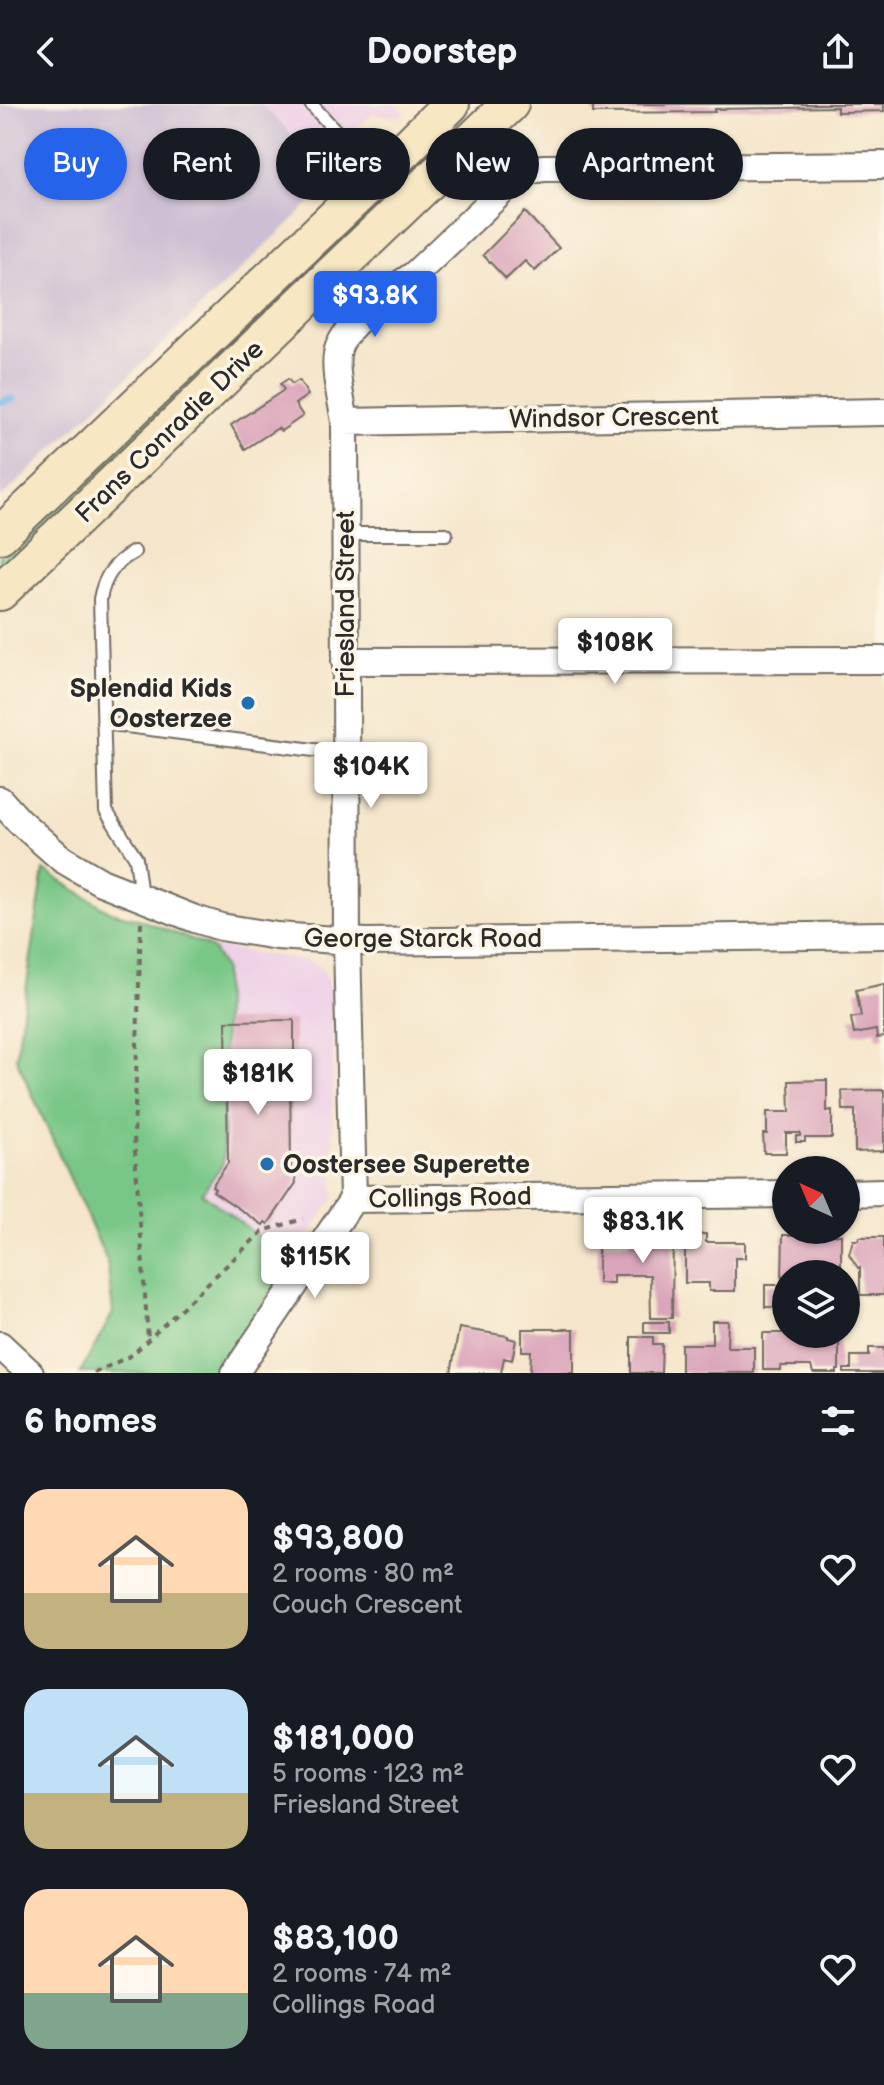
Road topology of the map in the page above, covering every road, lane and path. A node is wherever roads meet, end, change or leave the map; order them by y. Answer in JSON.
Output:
{"nodes":[{"id":1,"x":311,"y":104,"type":"edge"},
{"id":2,"x":451,"y":104,"type":"edge"},
{"id":3,"x":510,"y":104,"type":"edge"},
{"id":4,"x":333,"y":128,"type":"edge"},
{"id":5,"x":410,"y":163,"type":"edge"},
{"id":6,"x":884,"y":165,"type":"edge"},
{"id":7,"x":410,"y":177,"type":"edge"},
{"id":8,"x":381,"y":200,"type":"edge"},
{"id":9,"x":382,"y":200,"type":"edge"},
{"id":10,"x":884,"y":412,"type":"edge"},
{"id":11,"x":344,"y":413,"type":"junction"},
{"id":12,"x":344,"y":534,"type":"junction"},
{"id":13,"x":446,"y":534,"type":"dead end"},
{"id":14,"x":0,"y":535,"type":"edge"},
{"id":15,"x":134,"y":552,"type":"dead end"},
{"id":16,"x":0,"y":592,"type":"edge"},
{"id":17,"x":884,"y":660,"type":"edge"},
{"id":18,"x":345,"y":661,"type":"junction"},
{"id":19,"x":103,"y":723,"type":"junction"},
{"id":20,"x":345,"y":754,"type":"junction"},
{"id":21,"x":0,"y":800,"type":"edge"},
{"id":22,"x":142,"y":900,"type":"junction"},
{"id":23,"x":884,"y":935,"type":"edge"},
{"id":24,"x":347,"y":941,"type":"junction"},
{"id":25,"x":884,"y":1192,"type":"edge"},
{"id":26,"x":860,"y":1193,"type":"edge"},
{"id":27,"x":772,"y":1194,"type":"edge"},
{"id":28,"x":353,"y":1199,"type":"junction"},
{"id":29,"x":303,"y":1219,"type":"dead end"},
{"id":30,"x":148,"y":1339,"type":"junction"},
{"id":31,"x":0,"y":1345,"type":"edge"},
{"id":32,"x":30,"y":1373,"type":"edge"},
{"id":33,"x":94,"y":1373,"type":"edge"},
{"id":34,"x":235,"y":1373,"type":"edge"}],
"edges":[{"from":1,"to":4,"type":"lane"},
{"from":2,"to":5,"type":"main road","name":"Frans Conradie Drive"},
{"from":3,"to":7,"type":"main road","name":"Frans Conradie Drive"},
{"from":6,"to":11,"type":"street","name":"Friesland Street"},
{"from":8,"to":14,"type":"main road","name":"Frans Conradie Drive"},
{"from":9,"to":16,"type":"main road","name":"Frans Conradie Drive"},
{"from":10,"to":11,"type":"street","name":"Windsor Crescent"},
{"from":11,"to":12,"type":"street","name":"Friesland Street"},
{"from":12,"to":13,"type":"lane"},
{"from":12,"to":18,"type":"street","name":"Friesland Street"},
{"from":15,"to":19,"type":"lane"},
{"from":17,"to":18,"type":"street"},
{"from":18,"to":20,"type":"street","name":"Friesland Street"},
{"from":19,"to":20,"type":"lane"},
{"from":19,"to":22,"type":"lane"},
{"from":20,"to":24,"type":"street","name":"Friesland Street"},
{"from":21,"to":22,"type":"street","name":"George Starck Road"},
{"from":22,"to":24,"type":"street","name":"George Starck Road"},
{"from":22,"to":30,"type":"path"},
{"from":23,"to":24,"type":"street","name":"George Starck Road"},
{"from":24,"to":28,"type":"street","name":"Friesland Street"},
{"from":25,"to":26,"type":"street"},
{"from":27,"to":28,"type":"street","name":"Collings Road"},
{"from":28,"to":34,"type":"street"},
{"from":29,"to":30,"type":"path"},
{"from":30,"to":33,"type":"path"},
{"from":31,"to":32,"type":"street"}]}
